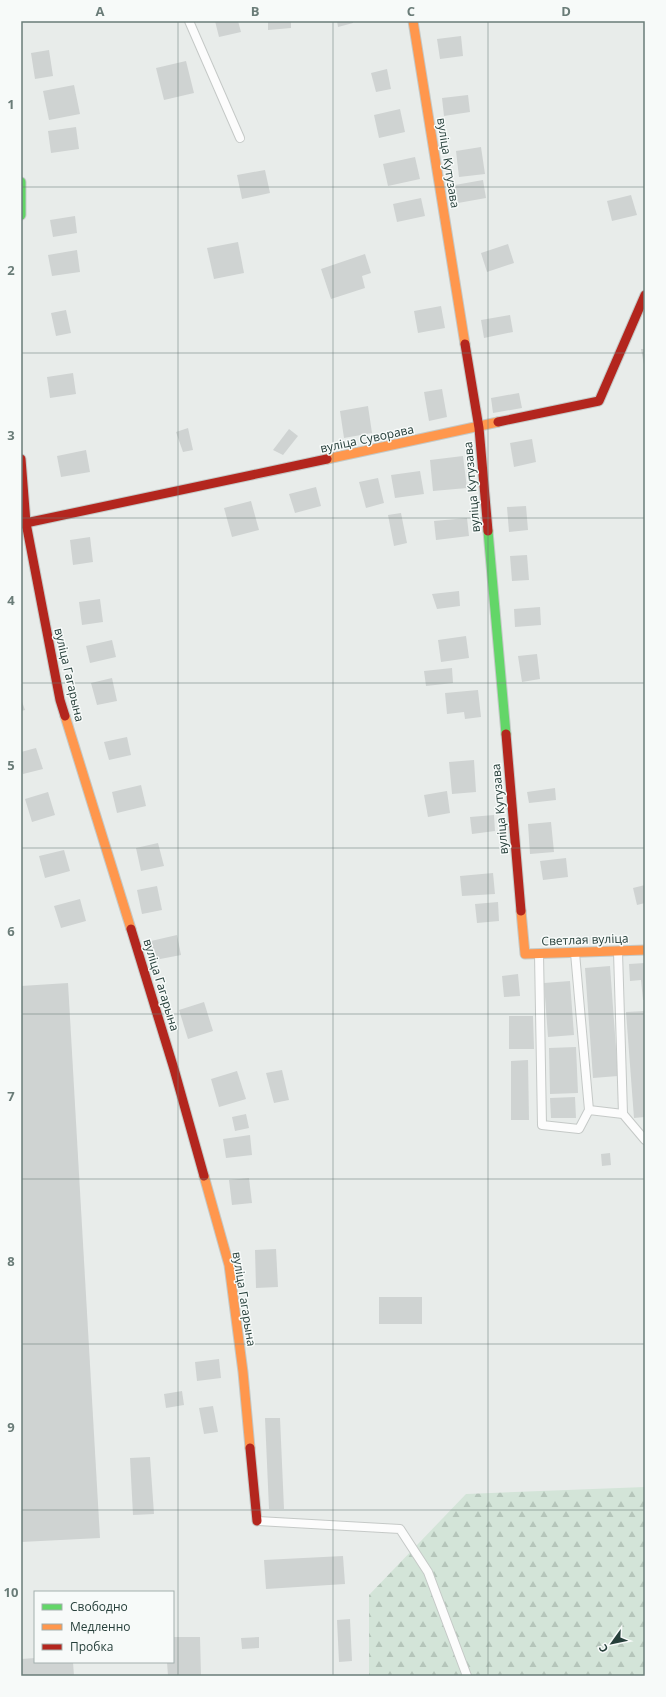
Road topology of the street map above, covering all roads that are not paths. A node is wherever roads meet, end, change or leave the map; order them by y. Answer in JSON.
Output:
{"nodes":[{"id":1,"x":189,"y":21,"type":"edge"},
{"id":2,"x":413,"y":21,"type":"edge"},
{"id":3,"x":240,"y":138,"type":"dead end"},
{"id":4,"x":21,"y":182,"type":"edge"},
{"id":5,"x":21,"y":215,"type":"edge"},
{"id":6,"x":645,"y":295,"type":"edge"},
{"id":7,"x":479,"y":428,"type":"junction"},
{"id":8,"x":21,"y":459,"type":"edge"},
{"id":9,"x":23,"y":524,"type":"edge"},
{"id":10,"x":645,"y":950,"type":"edge"},
{"id":11,"x":618,"y":951,"type":"junction"},
{"id":12,"x":575,"y":952,"type":"junction"},
{"id":13,"x":525,"y":954,"type":"joint"},
{"id":14,"x":539,"y":954,"type":"junction"},
{"id":15,"x":589,"y":1110,"type":"junction"},
{"id":16,"x":623,"y":1114,"type":"junction"},
{"id":17,"x":645,"y":1140,"type":"edge"},
{"id":18,"x":257,"y":1521,"type":"joint"},
{"id":19,"x":467,"y":1676,"type":"edge"}],
"edges":[{"from":1,"to":3,"type":"lane"},
{"from":2,"to":7,"type":"street","name":"вуліца Кутузава"},
{"from":4,"to":5,"type":"street"},
{"from":6,"to":7,"type":"street","name":"вуліца Суворава"},
{"from":7,"to":9,"type":"street","name":"вуліца Суворава"},
{"from":7,"to":13,"type":"street","name":"вуліца Кутузава"},
{"from":8,"to":9,"type":"street","name":"вуліца Гагарына"},
{"from":9,"to":18,"type":"street","name":"вуліца Гагарына"},
{"from":10,"to":11,"type":"street","name":"Светлая вуліца"},
{"from":11,"to":12,"type":"street","name":"Светлая вуліца"},
{"from":11,"to":16,"type":"lane"},
{"from":12,"to":14,"type":"street","name":"Светлая вуліца"},
{"from":12,"to":15,"type":"lane"},
{"from":13,"to":14,"type":"street","name":"Светлая вуліца"},
{"from":14,"to":15,"type":"lane"},
{"from":15,"to":16,"type":"lane"},
{"from":16,"to":17,"type":"lane"},
{"from":18,"to":19,"type":"lane"}]}
